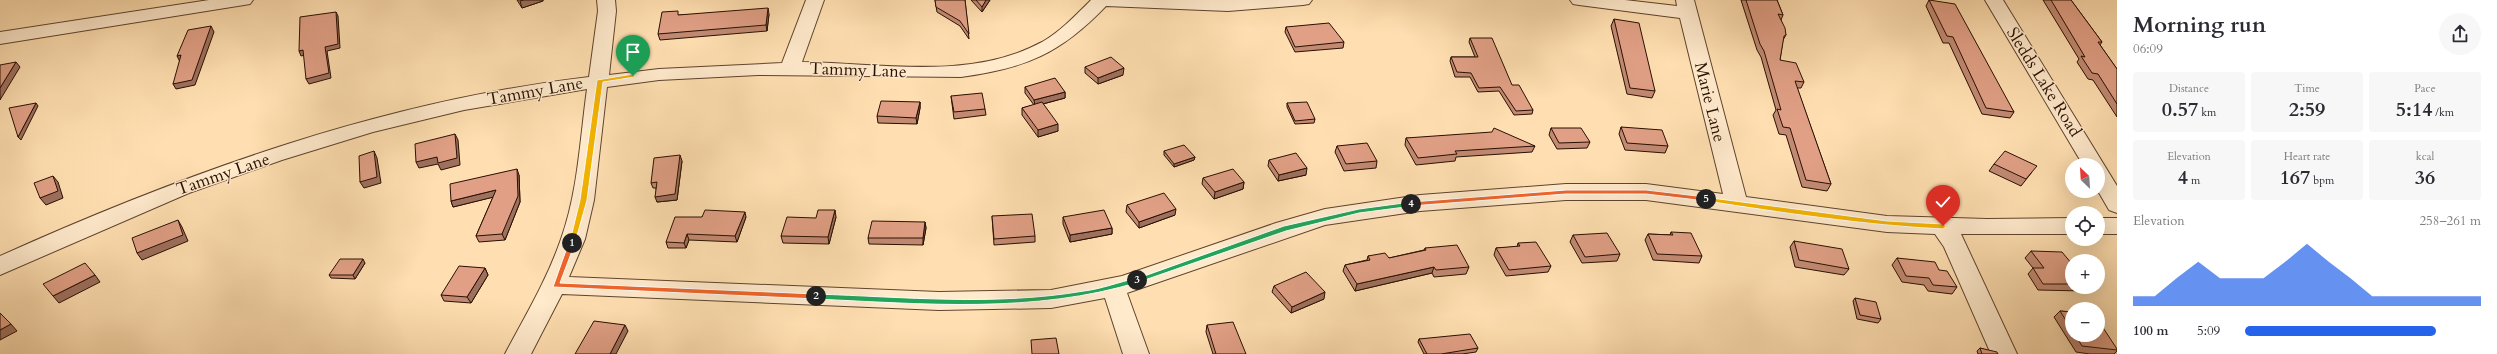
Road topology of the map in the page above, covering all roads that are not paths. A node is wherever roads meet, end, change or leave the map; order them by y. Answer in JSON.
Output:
{"nodes":[{"id":1,"x":244,"y":0,"type":"edge"},
{"id":2,"x":606,"y":0,"type":"edge"},
{"id":3,"x":815,"y":0,"type":"edge"},
{"id":4,"x":1101,"y":0,"type":"edge"},
{"id":5,"x":1303,"y":0,"type":"edge"},
{"id":6,"x":1579,"y":0,"type":"edge"},
{"id":7,"x":1994,"y":0,"type":"edge"},
{"id":8,"x":1686,"y":6,"type":"edge"},
{"id":9,"x":0,"y":38,"type":"edge"},
{"id":10,"x":790,"y":68,"type":"junction"},
{"id":11,"x":600,"y":80,"type":"junction"},
{"id":12,"x":2090,"y":158,"type":"edge"},
{"id":13,"x":2105,"y":184,"type":"edge"},
{"id":14,"x":1736,"y":203,"type":"junction"},
{"id":15,"x":2117,"y":205,"type":"edge"},
{"id":16,"x":1943,"y":226,"type":"junction"},
{"id":17,"x":2065,"y":226,"type":"edge"},
{"id":18,"x":2105,"y":226,"type":"edge"},
{"id":19,"x":2117,"y":226,"type":"edge"},
{"id":20,"x":0,"y":266,"type":"edge"},
{"id":21,"x":555,"y":285,"type":"junction"},
{"id":22,"x":1113,"y":287,"type":"junction"},
{"id":23,"x":518,"y":354,"type":"edge"},
{"id":24,"x":1136,"y":354,"type":"edge"},
{"id":25,"x":2004,"y":354,"type":"edge"}],
"edges":[{"from":1,"to":9,"type":"street"},
{"from":2,"to":11,"type":"street"},
{"from":3,"to":10,"type":"street"},
{"from":4,"to":5,"type":"street"},
{"from":4,"to":10,"type":"street","name":"Tammy Lane"},
{"from":6,"to":8,"type":"street"},
{"from":7,"to":12,"type":"street","name":"Sledds Lake Road"},
{"from":8,"to":14,"type":"street","name":"Marie Lane"},
{"from":10,"to":11,"type":"street","name":"Tammy Lane"},
{"from":11,"to":20,"type":"street","name":"Tammy Lane"},
{"from":11,"to":21,"type":"street"},
{"from":13,"to":15,"type":"street"},
{"from":14,"to":16,"type":"street"},
{"from":14,"to":22,"type":"street"},
{"from":16,"to":17,"type":"street"},
{"from":16,"to":25,"type":"street"},
{"from":18,"to":19,"type":"street"},
{"from":21,"to":22,"type":"street"},
{"from":21,"to":23,"type":"street"},
{"from":22,"to":24,"type":"street"}]}
